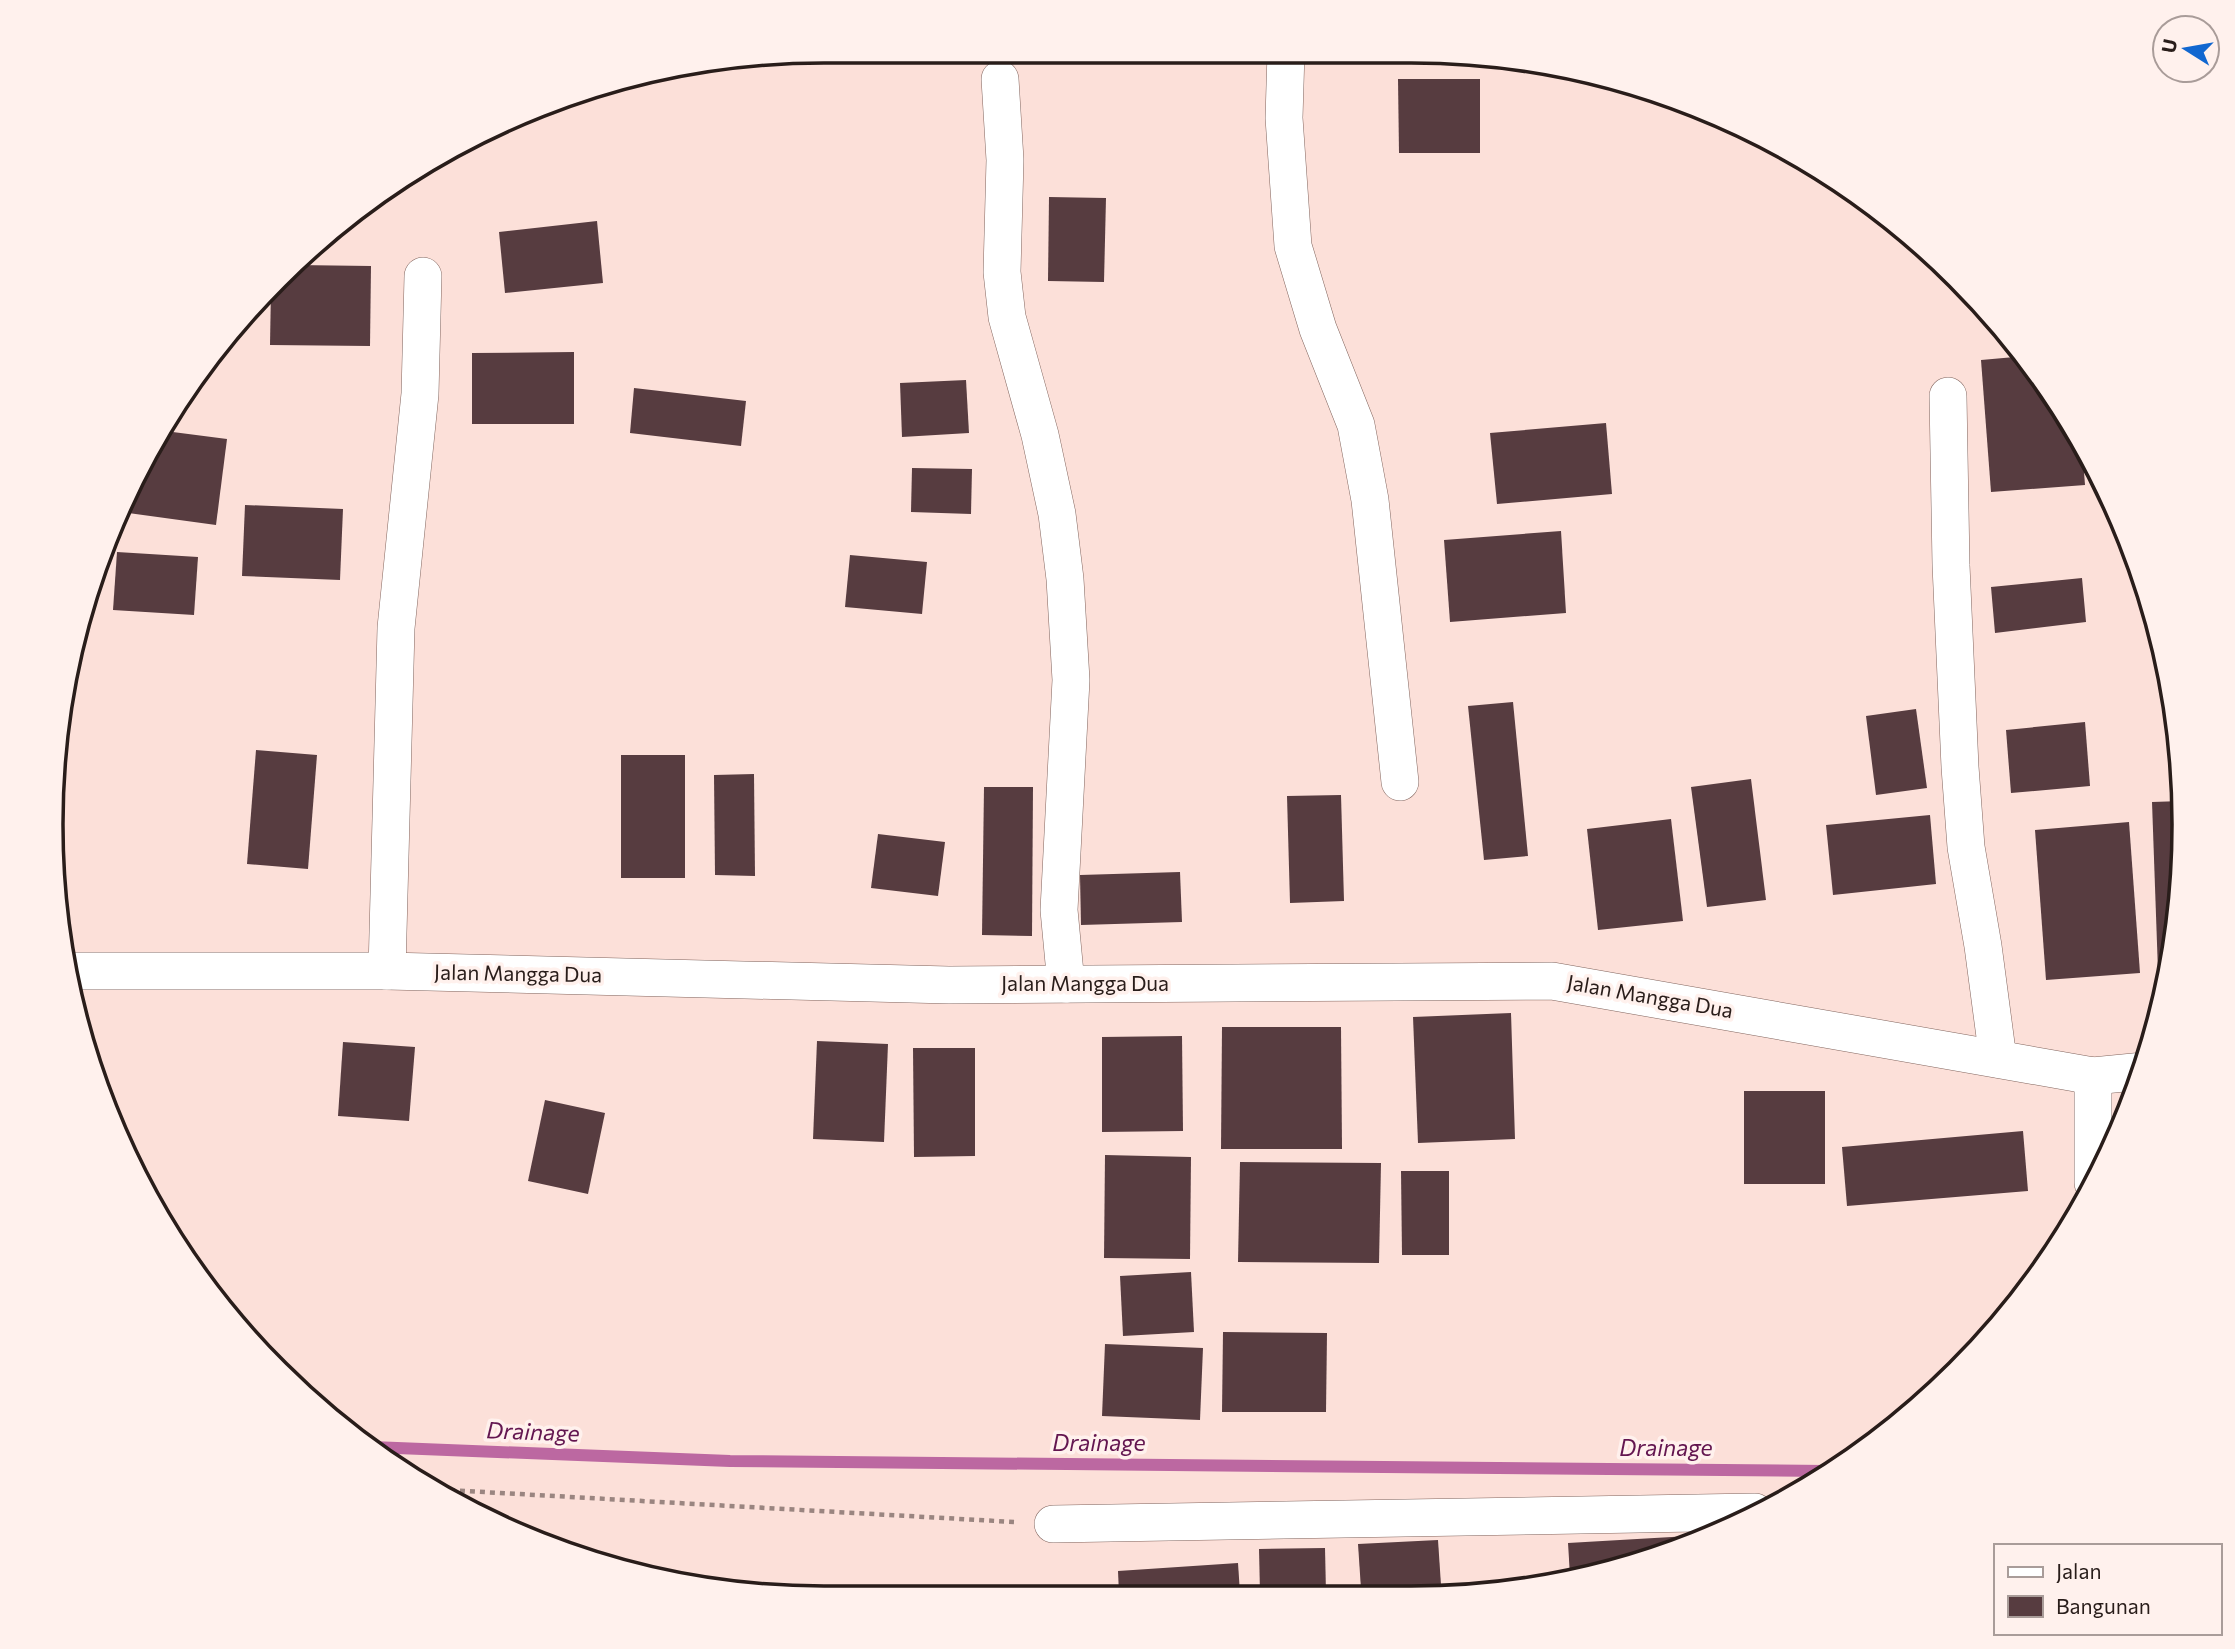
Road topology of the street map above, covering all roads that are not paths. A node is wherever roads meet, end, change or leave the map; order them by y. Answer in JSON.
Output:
{"nodes":[{"id":1,"x":1286,"y":63,"type":"edge"},
{"id":2,"x":1000,"y":79,"type":"dead end"},
{"id":3,"x":424,"y":276,"type":"dead end"},
{"id":4,"x":1948,"y":396,"type":"dead end"},
{"id":5,"x":1400,"y":782,"type":"dead end"},
{"id":6,"x":78,"y":971,"type":"edge"},
{"id":7,"x":387,"y":971,"type":"junction"},
{"id":8,"x":1066,"y":984,"type":"junction"},
{"id":9,"x":1998,"y":1059,"type":"junction"},
{"id":10,"x":2131,"y":1072,"type":"edge"},
{"id":11,"x":2093,"y":1076,"type":"junction"},
{"id":12,"x":2093,"y":1161,"type":"edge"},
{"id":13,"x":1738,"y":1511,"type":"edge"},
{"id":14,"x":1053,"y":1524,"type":"road end"}],
"edges":[{"from":1,"to":5,"type":"street"},
{"from":2,"to":8,"type":"street"},
{"from":3,"to":7,"type":"street"},
{"from":4,"to":9,"type":"street"},
{"from":6,"to":7,"type":"street","name":"Jalan Mangga Dua"},
{"from":7,"to":8,"type":"street","name":"Jalan Mangga Dua"},
{"from":8,"to":9,"type":"street","name":"Jalan Mangga Dua"},
{"from":9,"to":11,"type":"street","name":"Jalan Mangga Dua"},
{"from":10,"to":11,"type":"street","name":"Jalan Mangga Dua"},
{"from":11,"to":12,"type":"street"},
{"from":13,"to":14,"type":"street"}]}
